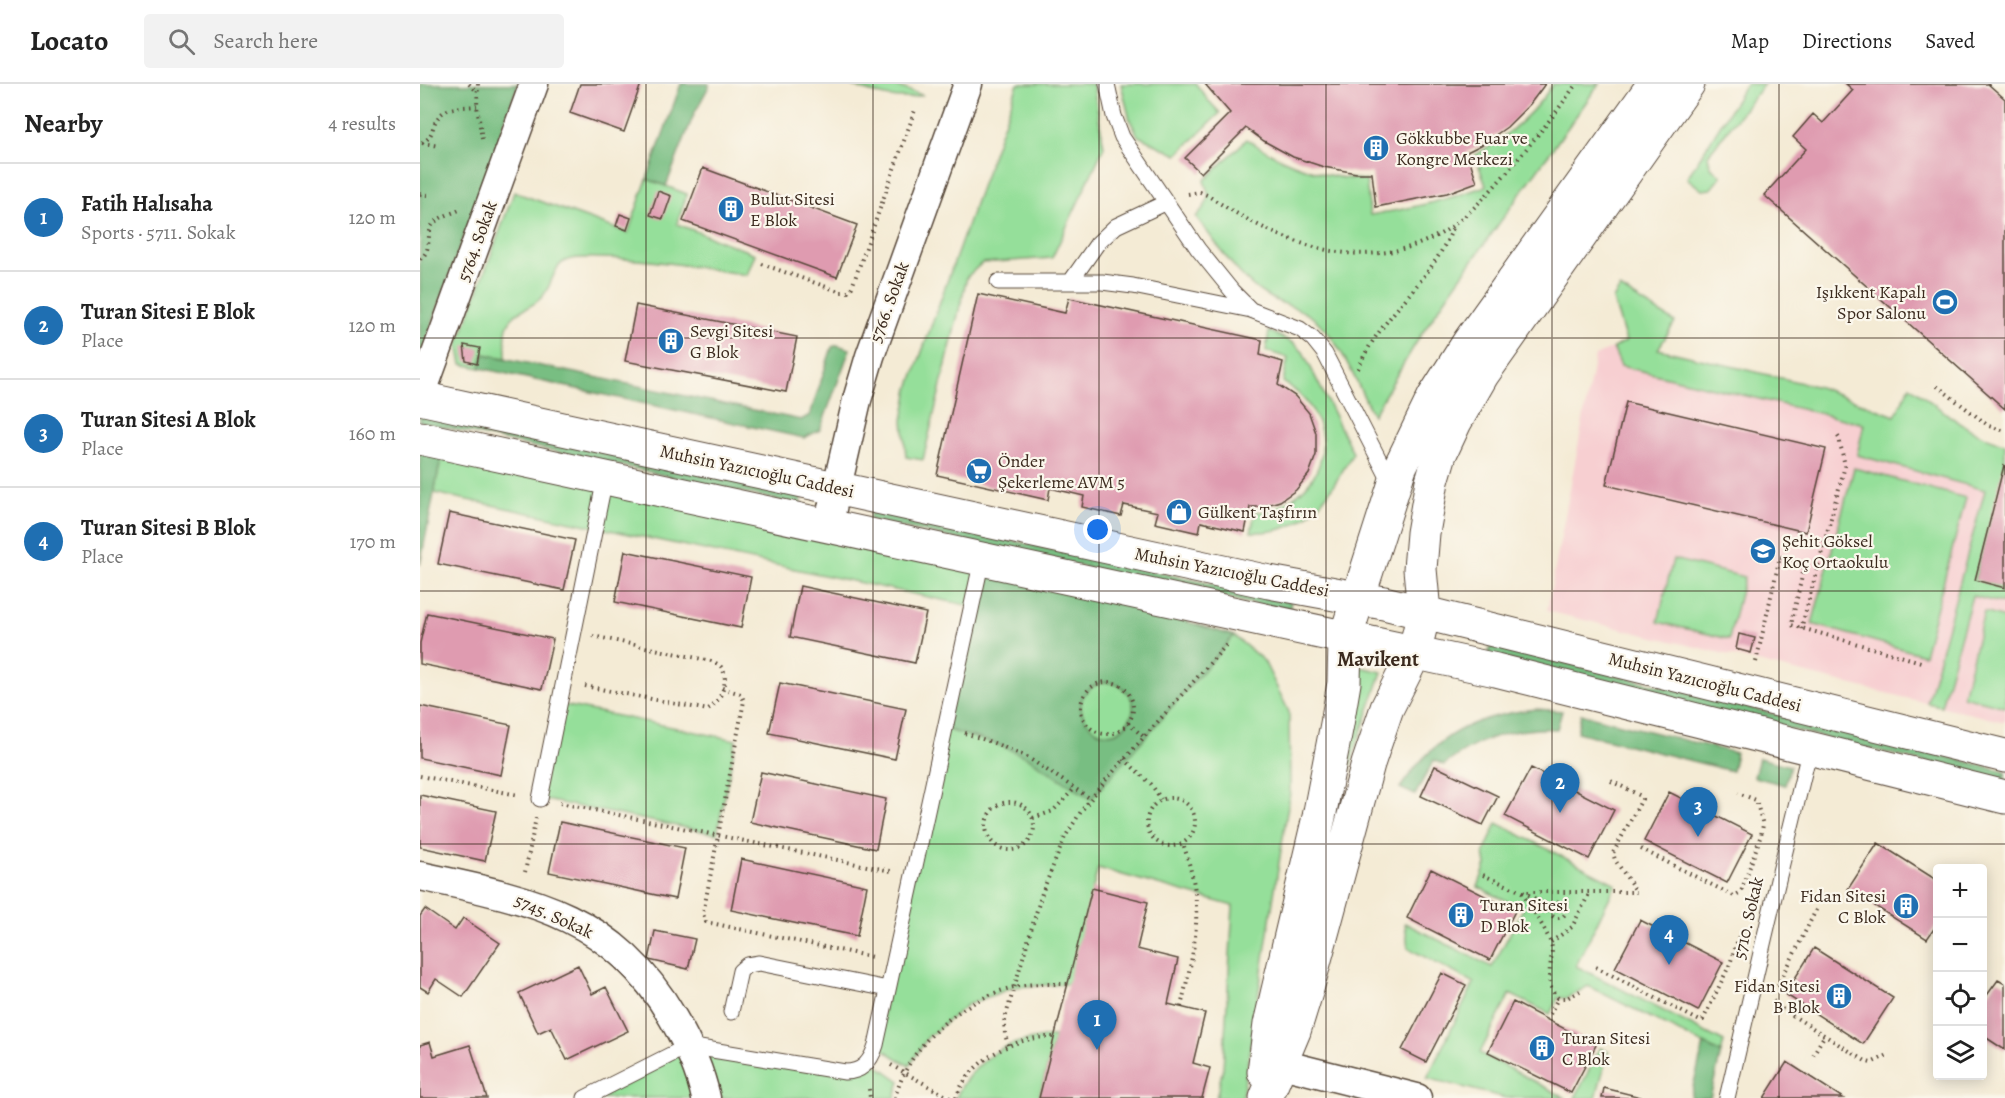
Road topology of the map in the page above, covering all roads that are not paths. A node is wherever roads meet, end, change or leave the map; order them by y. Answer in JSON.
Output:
{"nodes":[{"id":1,"x":534,"y":84,"type":"edge"},
{"id":2,"x":968,"y":84,"type":"edge"},
{"id":3,"x":1107,"y":84,"type":"edge"},
{"id":4,"x":1653,"y":84,"type":"edge"},
{"id":5,"x":1689,"y":84,"type":"edge"},
{"id":6,"x":1166,"y":203,"type":"junction"},
{"id":7,"x":1071,"y":280,"type":"junction"},
{"id":8,"x":998,"y":282,"type":"dead end"},
{"id":9,"x":1251,"y":310,"type":"junction"},
{"id":10,"x":420,"y":398,"type":"edge"},
{"id":11,"x":420,"y":438,"type":"edge"},
{"id":12,"x":605,"y":478,"type":"junction"},
{"id":13,"x":1393,"y":487,"type":"junction"},
{"id":14,"x":836,"y":488,"type":"junction"},
{"id":15,"x":828,"y":526,"type":"junction"},
{"id":16,"x":982,"y":560,"type":"junction"},
{"id":17,"x":1357,"y":597,"type":"junction"},
{"id":18,"x":1424,"y":612,"type":"junction"},
{"id":19,"x":1345,"y":639,"type":"junction"},
{"id":20,"x":1414,"y":654,"type":"junction"},
{"id":21,"x":1810,"y":748,"type":"junction"},
{"id":22,"x":2005,"y":756,"type":"edge"},
{"id":23,"x":2005,"y":797,"type":"edge"},
{"id":24,"x":540,"y":799,"type":"road end"},
{"id":25,"x":420,"y":876,"type":"edge"},
{"id":26,"x":888,"y":989,"type":"junction"},
{"id":27,"x":731,"y":1012,"type":"dead end"},
{"id":28,"x":688,"y":1046,"type":"junction"},
{"id":29,"x":1273,"y":1062,"type":"junction"},
{"id":30,"x":585,"y":1098,"type":"edge"},
{"id":31,"x":706,"y":1098,"type":"edge"},
{"id":32,"x":1262,"y":1098,"type":"edge"},
{"id":33,"x":1266,"y":1098,"type":"edge"},
{"id":34,"x":1418,"y":1098,"type":"edge"},
{"id":35,"x":1727,"y":1098,"type":"edge"}],
"edges":[{"from":1,"to":10,"type":"street","name":"5764. Sokak"},
{"from":2,"to":14,"type":"street","name":"5766. Sokak"},
{"from":3,"to":6,"type":"lane"},
{"from":4,"to":13,"type":"main road"},
{"from":5,"to":18,"type":"main road"},
{"from":6,"to":7,"type":"lane"},
{"from":6,"to":9,"type":"lane"},
{"from":7,"to":8,"type":"lane"},
{"from":7,"to":9,"type":"lane"},
{"from":9,"to":13,"type":"lane"},
{"from":10,"to":14,"type":"main road","name":"Muhsin Yazıcıoğlu Caddesi"},
{"from":11,"to":12,"type":"main road"},
{"from":12,"to":15,"type":"main road"},
{"from":12,"to":24,"type":"lane"},
{"from":13,"to":17,"type":"main road"},
{"from":14,"to":15,"type":"street","name":"5766. Sokak"},
{"from":14,"to":17,"type":"main road","name":"Muhsin Yazıcıoğlu Caddesi"},
{"from":15,"to":16,"type":"main road"},
{"from":16,"to":19,"type":"main road"},
{"from":16,"to":26,"type":"lane"},
{"from":17,"to":18,"type":"main road","name":"Muhsin Yazıcıoğlu Caddesi"},
{"from":17,"to":19,"type":"main road"},
{"from":18,"to":20,"type":"main road"},
{"from":18,"to":22,"type":"main road","name":"Muhsin Yazıcıoğlu Caddesi"},
{"from":19,"to":20,"type":"main road"},
{"from":19,"to":29,"type":"main road"},
{"from":20,"to":21,"type":"main road"},
{"from":20,"to":29,"type":"main road"},
{"from":21,"to":23,"type":"main road"},
{"from":21,"to":35,"type":"lane","name":"5710. Sokak"},
{"from":25,"to":28,"type":"street","name":"5745. Sokak"},
{"from":26,"to":27,"type":"lane"},
{"from":26,"to":28,"type":"lane"},
{"from":28,"to":30,"type":"lane"},
{"from":28,"to":31,"type":"street","name":"5745. Sokak"},
{"from":29,"to":32,"type":"main road"},
{"from":29,"to":33,"type":"main road"},
{"from":29,"to":34,"type":"street"}]}
